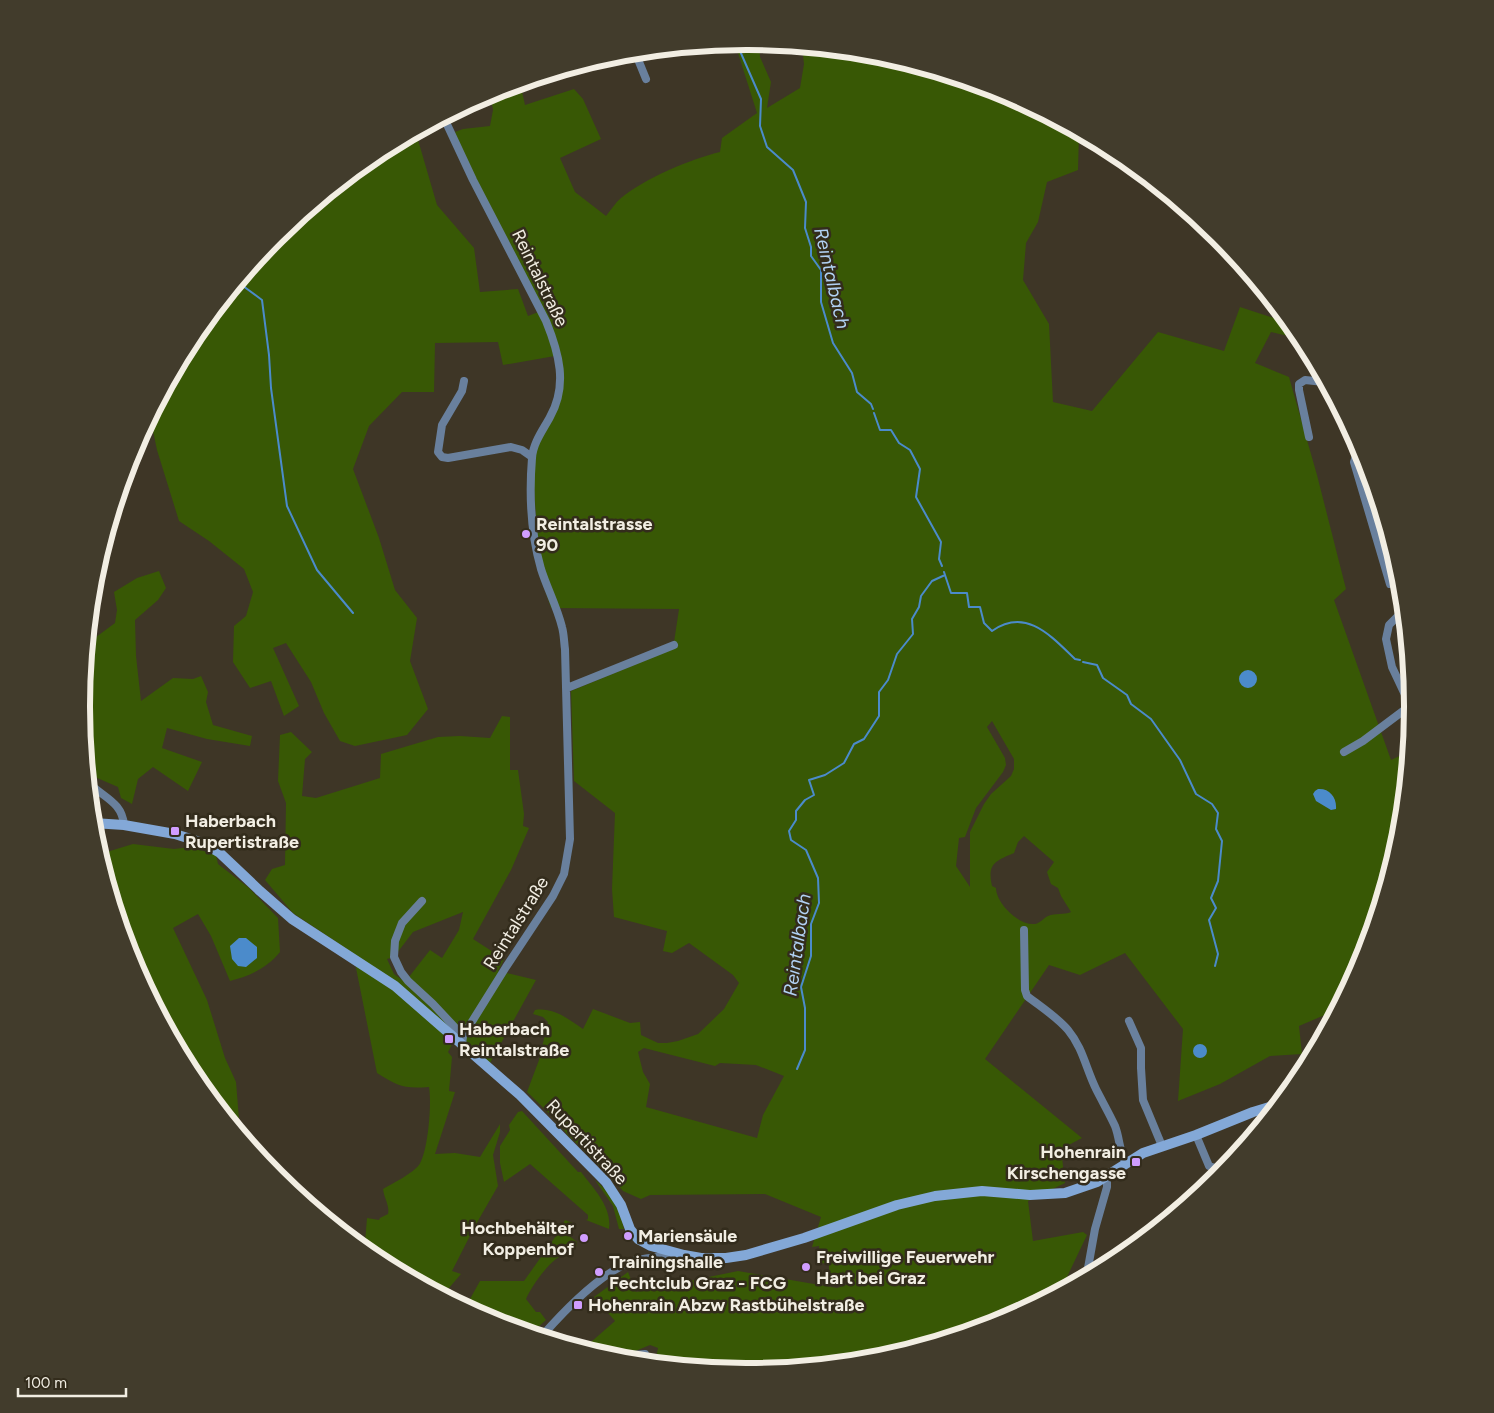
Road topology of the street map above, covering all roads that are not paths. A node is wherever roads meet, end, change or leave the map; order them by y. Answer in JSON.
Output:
{"nodes":[{"id":1,"x":638,"y":60,"type":"edge"},
{"id":2,"x":646,"y":79,"type":"dead end"},
{"id":3,"x":447,"y":123,"type":"edge"},
{"id":4,"x":464,"y":381,"type":"dead end"},
{"id":5,"x":1318,"y":381,"type":"edge"},
{"id":6,"x":1309,"y":437,"type":"dead end"},
{"id":7,"x":532,"y":457,"type":"junction"},
{"id":8,"x":1355,"y":458,"type":"edge"},
{"id":9,"x":1390,"y":584,"type":"dead end"},
{"id":10,"x":1397,"y":617,"type":"edge"},
{"id":11,"x":674,"y":645,"type":"dead end"},
{"id":12,"x":567,"y":688,"type":"junction"},
{"id":13,"x":1403,"y":691,"type":"edge"},
{"id":14,"x":1404,"y":710,"type":"edge"},
{"id":15,"x":1344,"y":752,"type":"dead end"},
{"id":16,"x":96,"y":790,"type":"edge"},
{"id":17,"x":101,"y":823,"type":"edge"},
{"id":18,"x":124,"y":825,"type":"junction"},
{"id":19,"x":422,"y":901,"type":"dead end"},
{"id":20,"x":1024,"y":930,"type":"dead end"},
{"id":21,"x":1129,"y":1021,"type":"dead end"},
{"id":22,"x":462,"y":1040,"type":"junction"},
{"id":23,"x":1266,"y":1108,"type":"edge"},
{"id":24,"x":1196,"y":1135,"type":"junction"},
{"id":25,"x":1162,"y":1146,"type":"junction"},
{"id":26,"x":1126,"y":1163,"type":"junction"},
{"id":27,"x":1214,"y":1168,"type":"edge"},
{"id":28,"x":1108,"y":1176,"type":"junction"},
{"id":29,"x":675,"y":1253,"type":"junction"},
{"id":30,"x":1089,"y":1266,"type":"edge"},
{"id":31,"x":547,"y":1331,"type":"edge"}],
"edges":[{"from":1,"to":2,"type":"street"},
{"from":3,"to":7,"type":"street","name":"Reintalstraße"},
{"from":4,"to":7,"type":"street"},
{"from":5,"to":6,"type":"street"},
{"from":7,"to":12,"type":"street","name":"Reintalstraße"},
{"from":8,"to":9,"type":"street"},
{"from":10,"to":13,"type":"street"},
{"from":11,"to":12,"type":"street"},
{"from":12,"to":22,"type":"street","name":"Reintalstraße"},
{"from":14,"to":15,"type":"street"},
{"from":16,"to":18,"type":"street"},
{"from":17,"to":18,"type":"main road","name":"Rupertistraße"},
{"from":18,"to":22,"type":"main road","name":"Rupertistraße"},
{"from":19,"to":22,"type":"street"},
{"from":20,"to":26,"type":"street"},
{"from":21,"to":25,"type":"street"},
{"from":22,"to":29,"type":"main road","name":"Rupertistraße"},
{"from":23,"to":24,"type":"main road","name":"Rupertistraße"},
{"from":24,"to":25,"type":"main road","name":"Rupertistraße"},
{"from":24,"to":27,"type":"street"},
{"from":25,"to":26,"type":"main road","name":"Rupertistraße"},
{"from":26,"to":28,"type":"main road","name":"Rupertistraße"},
{"from":28,"to":29,"type":"main road","name":"Rupertistraße"},
{"from":28,"to":30,"type":"street"},
{"from":29,"to":31,"type":"street"}]}
